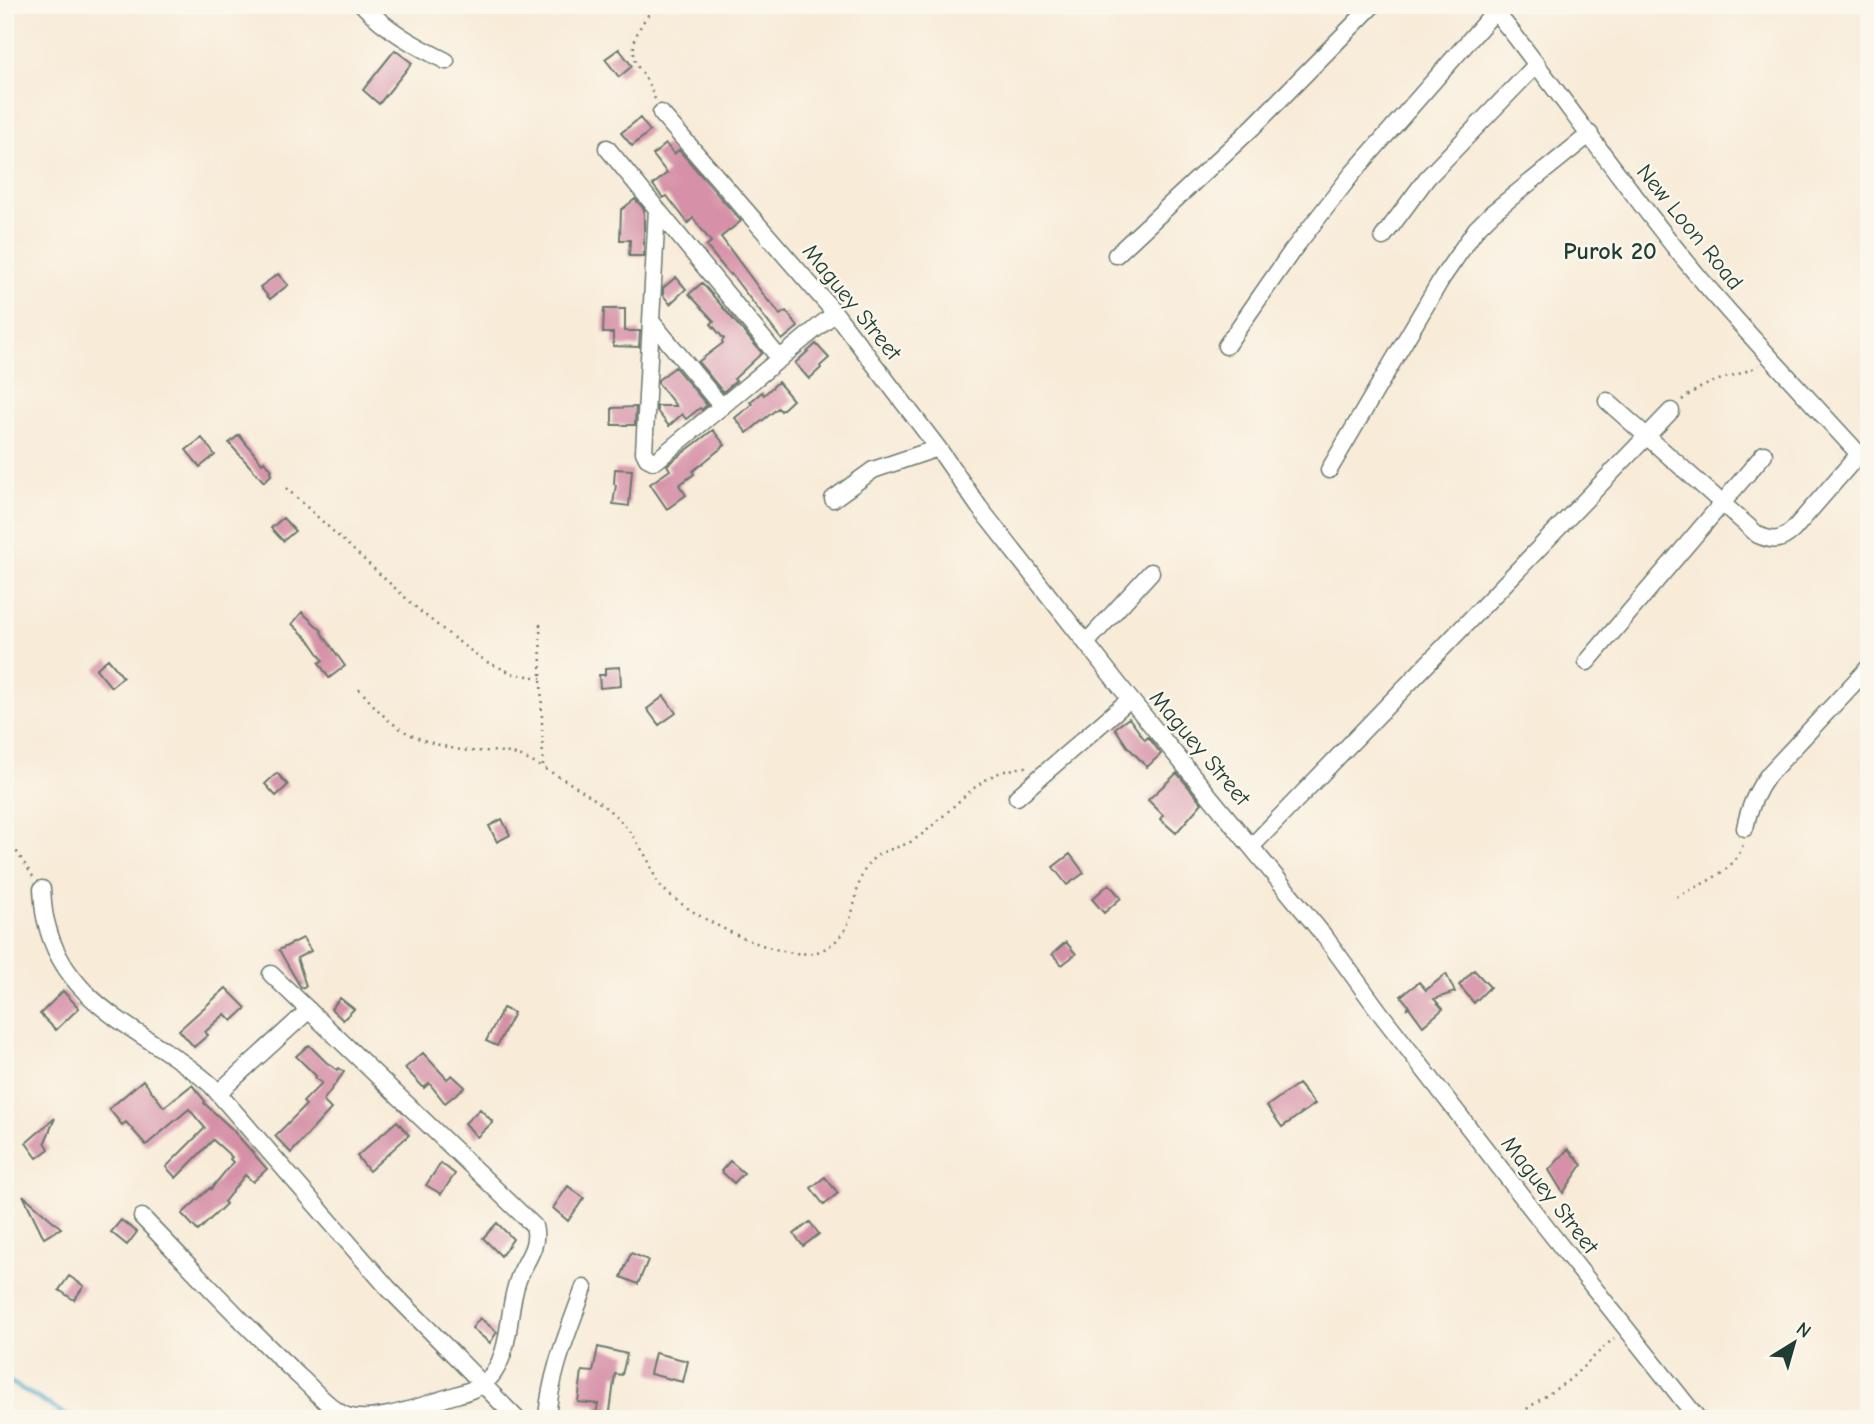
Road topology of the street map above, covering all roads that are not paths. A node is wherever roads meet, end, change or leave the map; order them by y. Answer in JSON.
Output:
{"nodes":[{"id":1,"x":363,"y":5,"type":"edge"},
{"id":2,"x":1373,"y":5,"type":"edge"},
{"id":3,"x":1492,"y":8,"type":"edge"},
{"id":4,"x":446,"y":61,"type":"dead end"},
{"id":5,"x":1536,"y":64,"type":"junction"},
{"id":6,"x":661,"y":113,"type":"road end"},
{"id":7,"x":1590,"y":134,"type":"junction"},
{"id":8,"x":607,"y":148,"type":"dead end"},
{"id":9,"x":657,"y":209,"type":"junction"},
{"id":10,"x":1383,"y":237,"type":"dead end"},
{"id":11,"x":1116,"y":256,"type":"dead end"},
{"id":12,"x":835,"y":313,"type":"junction"},
{"id":13,"x":651,"y":321,"type":"junction"},
{"id":14,"x":1226,"y":345,"type":"dead end"},
{"id":15,"x":780,"y":359,"type":"junction"},
{"id":16,"x":1607,"y":401,"type":"dead end"},
{"id":17,"x":722,"y":407,"type":"junction"},
{"id":18,"x":1671,"y":411,"type":"road end"},
{"id":19,"x":1646,"y":436,"type":"junction"},
{"id":20,"x":939,"y":448,"type":"junction"},
{"id":21,"x":1764,"y":454,"type":"dead end"},
{"id":22,"x":1864,"y":460,"type":"edge"},
{"id":23,"x":1329,"y":470,"type":"dead end"},
{"id":24,"x":833,"y":499,"type":"dead end"},
{"id":25,"x":1722,"y":503,"type":"junction"},
{"id":26,"x":1151,"y":572,"type":"dead end"},
{"id":27,"x":1086,"y":643,"type":"junction"},
{"id":28,"x":1587,"y":662,"type":"dead end"},
{"id":29,"x":1869,"y":667,"type":"edge"},
{"id":30,"x":1130,"y":699,"type":"junction"},
{"id":31,"x":1017,"y":797,"type":"dead end"},
{"id":32,"x":1745,"y":828,"type":"road end"},
{"id":33,"x":1252,"y":846,"type":"junction"},
{"id":34,"x":42,"y":889,"type":"road end"},
{"id":35,"x":271,"y":974,"type":"dead end"},
{"id":36,"x":309,"y":1010,"type":"junction"},
{"id":37,"x":218,"y":1093,"type":"junction"},
{"id":38,"x":142,"y":1217,"type":"dead end"},
{"id":39,"x":584,"y":1288,"type":"dead end"},
{"id":40,"x":483,"y":1386,"type":"junction"},
{"id":41,"x":517,"y":1419,"type":"edge"},
{"id":42,"x":547,"y":1419,"type":"edge"},
{"id":43,"x":1698,"y":1419,"type":"edge"}],
"edges":[{"from":1,"to":4,"type":"street"},
{"from":2,"to":11,"type":"street"},
{"from":3,"to":5,"type":"street","name":"New Loon Road"},
{"from":3,"to":14,"type":"street"},
{"from":5,"to":7,"type":"street","name":"New Loon Road"},
{"from":5,"to":10,"type":"street"},
{"from":6,"to":12,"type":"street","name":"Maguey Street"},
{"from":7,"to":22,"type":"street","name":"New Loon Road"},
{"from":7,"to":23,"type":"street"},
{"from":8,"to":9,"type":"street"},
{"from":9,"to":13,"type":"street"},
{"from":9,"to":15,"type":"street"},
{"from":12,"to":15,"type":"street"},
{"from":12,"to":20,"type":"street","name":"Maguey Street"},
{"from":13,"to":17,"type":"street"},
{"from":13,"to":17,"type":"street"},
{"from":15,"to":17,"type":"street"},
{"from":16,"to":19,"type":"street"},
{"from":18,"to":19,"type":"street"},
{"from":19,"to":25,"type":"street"},
{"from":19,"to":33,"type":"street"},
{"from":20,"to":24,"type":"street"},
{"from":20,"to":27,"type":"street","name":"Maguey Street"},
{"from":21,"to":25,"type":"street"},
{"from":22,"to":25,"type":"street"},
{"from":25,"to":28,"type":"street"},
{"from":26,"to":27,"type":"street"},
{"from":27,"to":30,"type":"street","name":"Maguey Street"},
{"from":29,"to":32,"type":"street"},
{"from":30,"to":31,"type":"street"},
{"from":30,"to":33,"type":"street","name":"Maguey Street"},
{"from":33,"to":43,"type":"street","name":"Maguey Street"},
{"from":34,"to":37,"type":"street"},
{"from":35,"to":36,"type":"street"},
{"from":36,"to":37,"type":"street"},
{"from":36,"to":40,"type":"street"},
{"from":37,"to":40,"type":"street"},
{"from":38,"to":40,"type":"street"},
{"from":39,"to":42,"type":"street"},
{"from":40,"to":41,"type":"street"}]}
